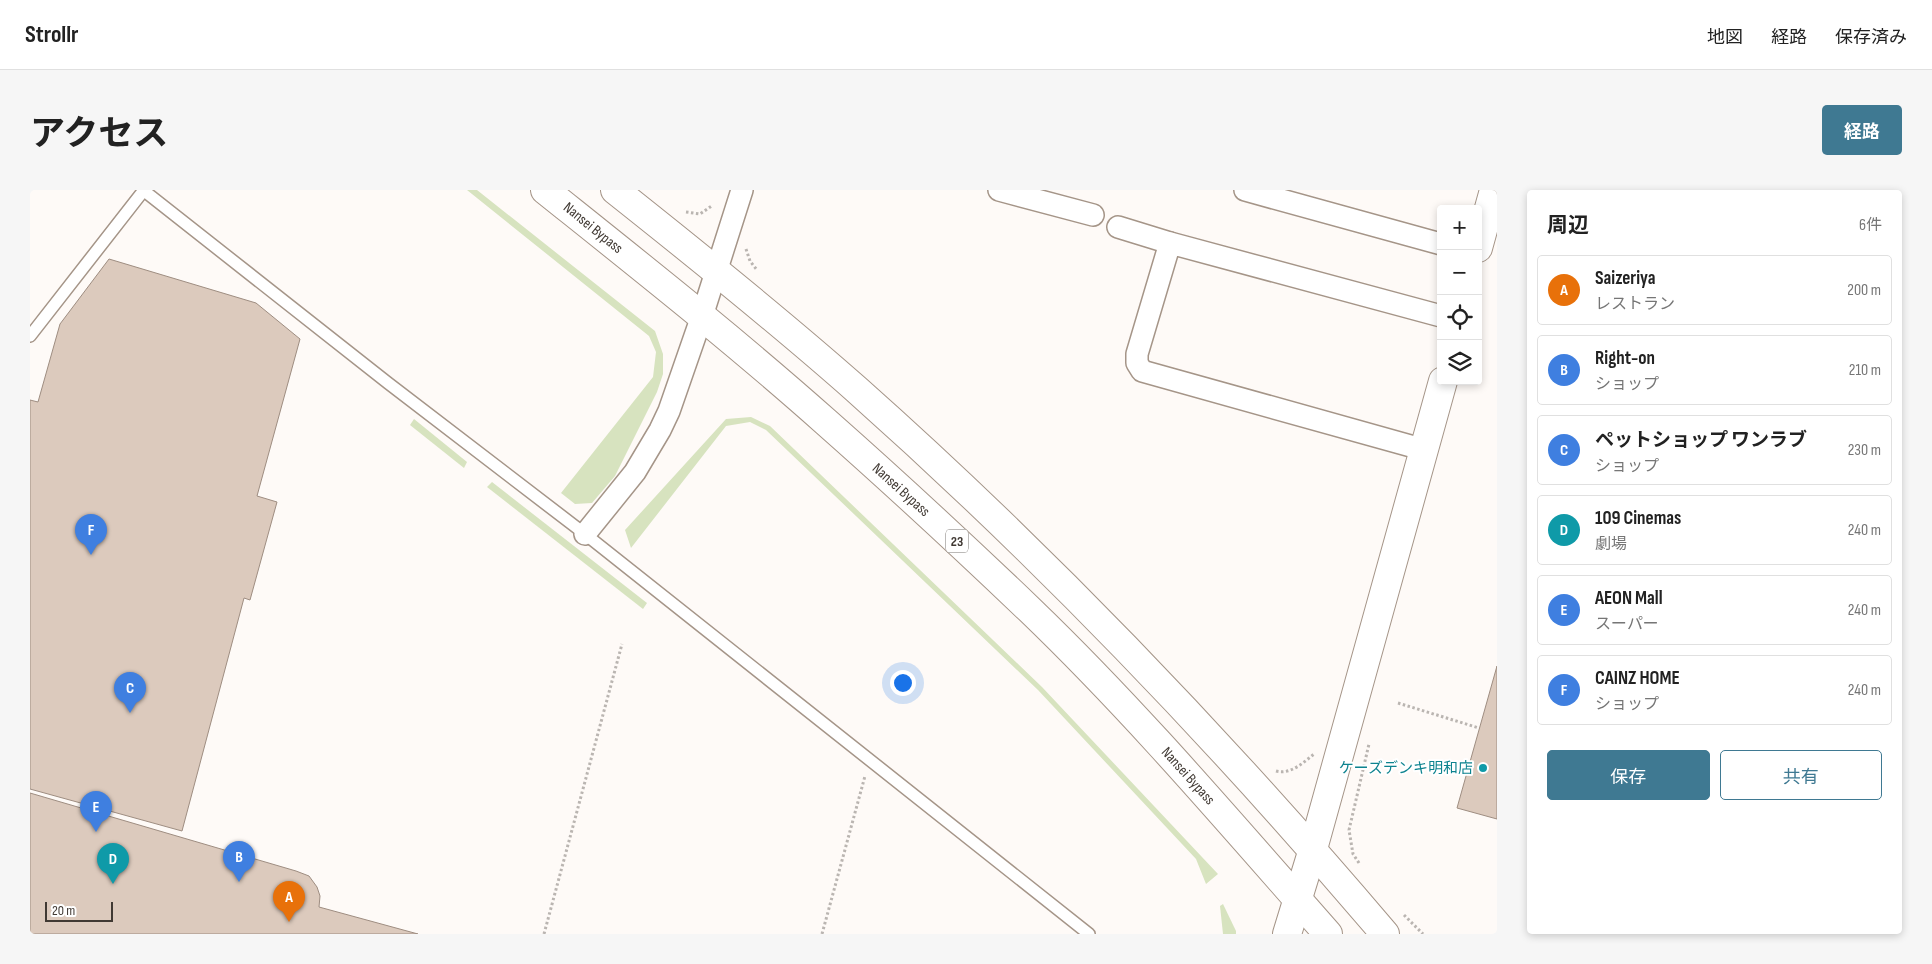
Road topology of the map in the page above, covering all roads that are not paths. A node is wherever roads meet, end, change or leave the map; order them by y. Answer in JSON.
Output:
{"nodes":[{"id":1,"x":144,"y":190,"type":"edge"},
{"id":2,"x":545,"y":190,"type":"edge"},
{"id":3,"x":615,"y":190,"type":"edge"},
{"id":4,"x":742,"y":190,"type":"edge"},
{"id":5,"x":999,"y":190,"type":"edge"},
{"id":6,"x":1245,"y":190,"type":"edge"},
{"id":7,"x":1494,"y":190,"type":"edge"},
{"id":8,"x":1093,"y":216,"type":"dead end"},
{"id":9,"x":1118,"y":227,"type":"dead end"},
{"id":10,"x":1482,"y":234,"type":"edge"},
{"id":11,"x":1170,"y":243,"type":"junction"},
{"id":12,"x":1437,"y":243,"type":"edge"},
{"id":13,"x":717,"y":270,"type":"junction"},
{"id":14,"x":1437,"y":315,"type":"edge"},
{"id":15,"x":702,"y":316,"type":"junction"},
{"id":16,"x":30,"y":336,"type":"edge"},
{"id":17,"x":1442,"y":385,"type":"edge"},
{"id":18,"x":1425,"y":450,"type":"junction"},
{"id":19,"x":585,"y":534,"type":"junction"},
{"id":20,"x":1313,"y":849,"type":"junction"},
{"id":21,"x":1297,"y":899,"type":"junction"},
{"id":22,"x":1089,"y":934,"type":"edge"},
{"id":23,"x":1287,"y":934,"type":"edge"},
{"id":24,"x":1328,"y":934,"type":"edge"},
{"id":25,"x":1385,"y":934,"type":"edge"}],
"edges":[{"from":1,"to":16,"type":"lane"},
{"from":1,"to":19,"type":"lane"},
{"from":2,"to":15,"type":"main road","name":"Nansei Bypass","number":"23"},
{"from":3,"to":13,"type":"main road"},
{"from":4,"to":13,"type":"street"},
{"from":5,"to":8,"type":"street"},
{"from":6,"to":12,"type":"street"},
{"from":7,"to":10,"type":"main road"},
{"from":9,"to":11,"type":"street"},
{"from":11,"to":14,"type":"street"},
{"from":11,"to":18,"type":"street"},
{"from":13,"to":15,"type":"street"},
{"from":13,"to":20,"type":"main road"},
{"from":15,"to":19,"type":"street"},
{"from":15,"to":21,"type":"main road","name":"Nansei Bypass","number":"23"},
{"from":17,"to":18,"type":"main road"},
{"from":18,"to":20,"type":"main road"},
{"from":19,"to":22,"type":"lane"},
{"from":20,"to":21,"type":"main road"},
{"from":20,"to":25,"type":"main road"},
{"from":21,"to":23,"type":"main road"},
{"from":21,"to":24,"type":"main road","name":"Nansei Bypass","number":"23"}]}
